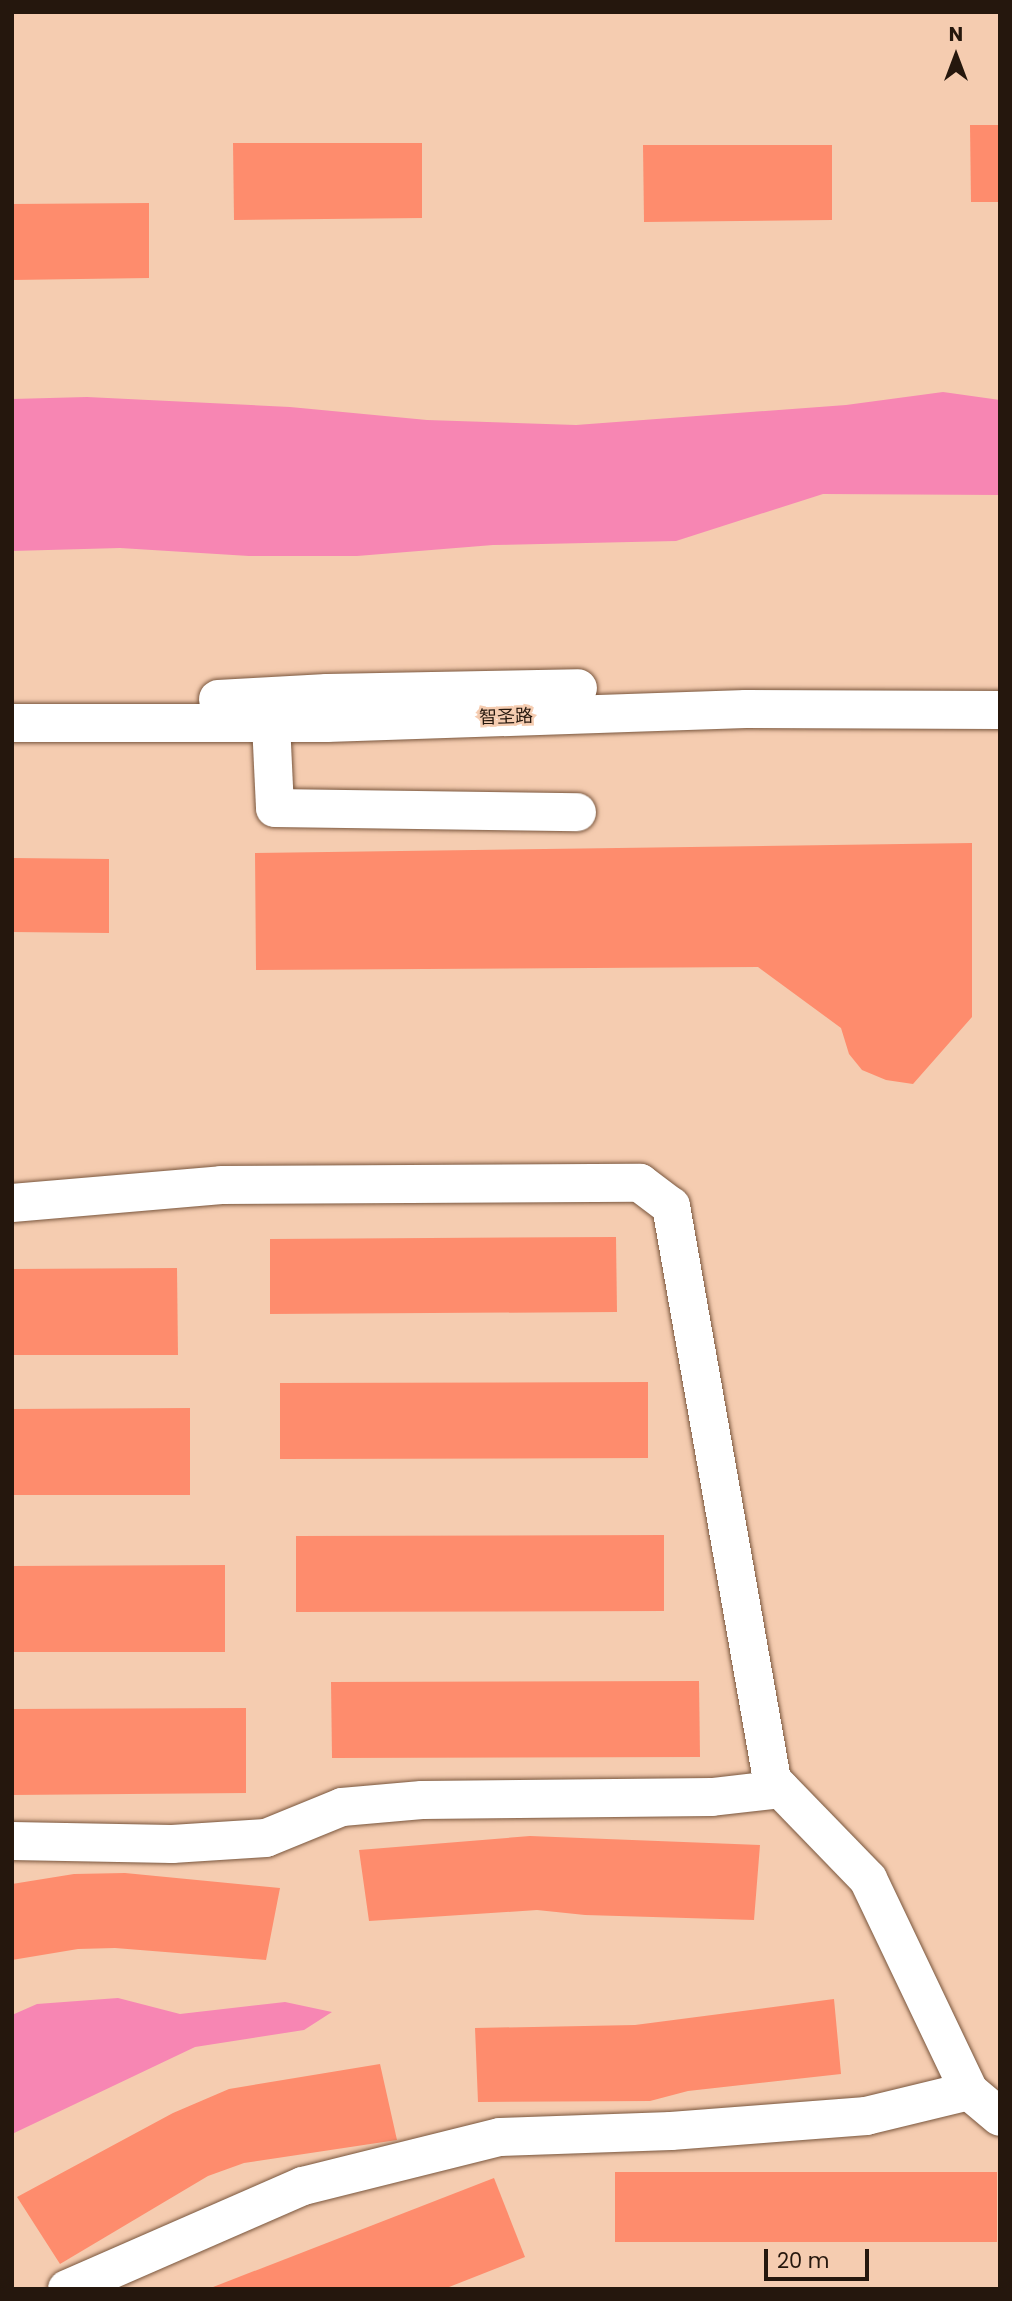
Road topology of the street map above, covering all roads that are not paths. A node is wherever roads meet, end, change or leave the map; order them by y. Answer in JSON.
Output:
{"nodes":[{"id":1,"x":12,"y":699,"type":"edge"},
{"id":2,"x":995,"y":705,"type":"edge"},
{"id":3,"x":12,"y":723,"type":"edge"},
{"id":4,"x":271,"y":723,"type":"junction"},
{"id":5,"x":577,"y":812,"type":"dead end"},
{"id":6,"x":12,"y":1203,"type":"edge"},
{"id":7,"x":781,"y":1789,"type":"junction"},
{"id":8,"x":12,"y":1841,"type":"edge"},
{"id":9,"x":969,"y":2091,"type":"junction"},
{"id":10,"x":1000,"y":2117,"type":"edge"},
{"id":11,"x":67,"y":2289,"type":"edge"}],
"edges":[{"from":1,"to":2,"type":"street","name":"智圣路"},
{"from":2,"to":4,"type":"street","name":"智圣路"},
{"from":3,"to":4,"type":"street","name":"智圣路"},
{"from":4,"to":5,"type":"street"},
{"from":6,"to":7,"type":"street"},
{"from":7,"to":8,"type":"street"},
{"from":7,"to":9,"type":"street"},
{"from":9,"to":10,"type":"street"},
{"from":9,"to":11,"type":"street"}]}
